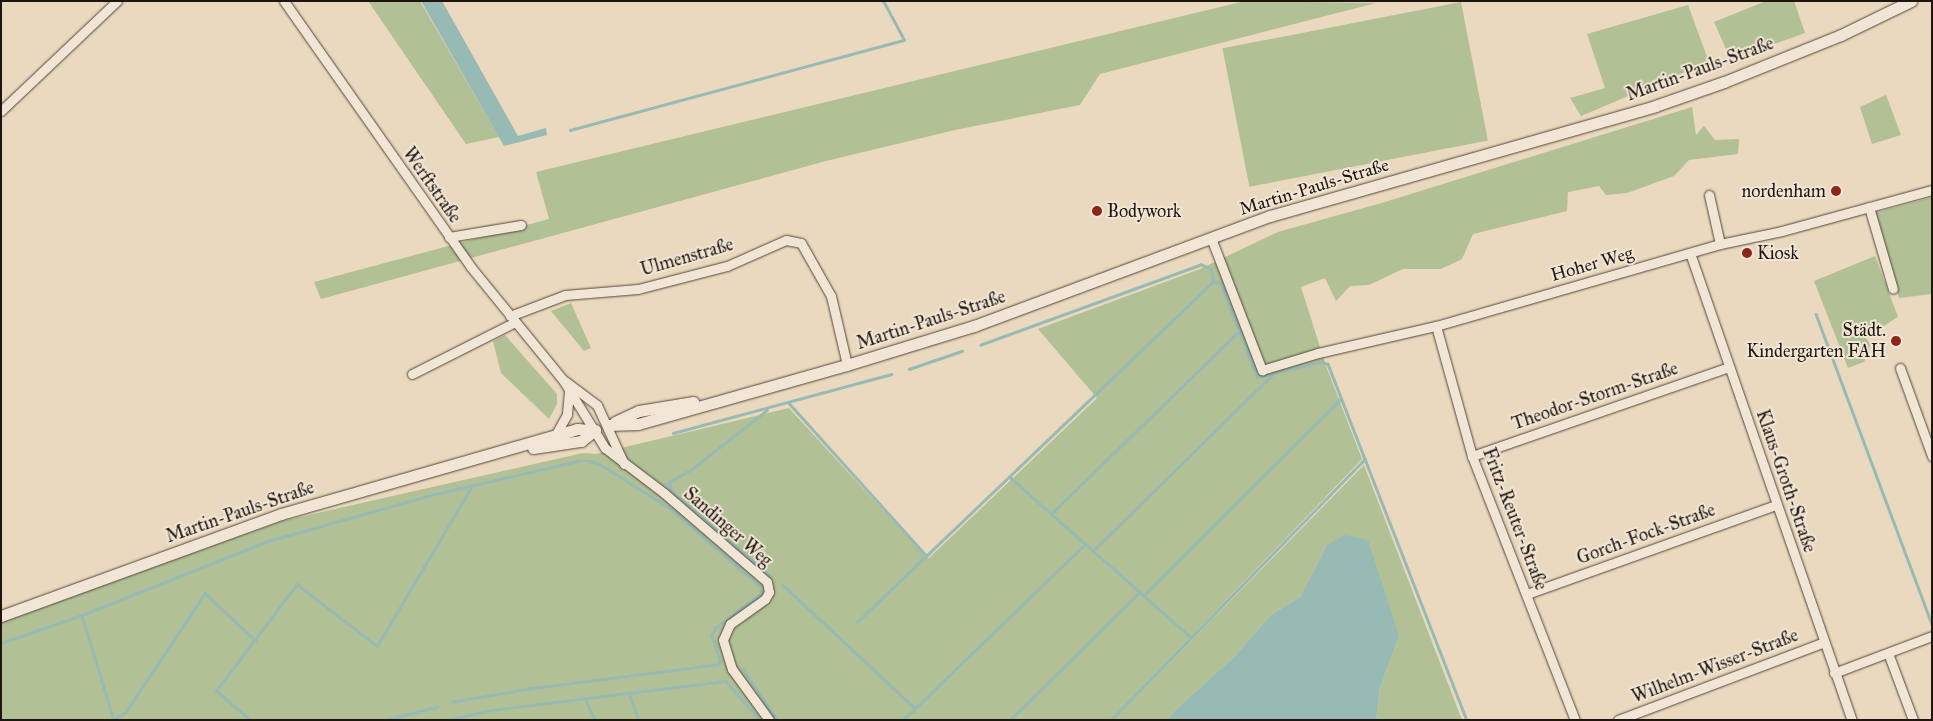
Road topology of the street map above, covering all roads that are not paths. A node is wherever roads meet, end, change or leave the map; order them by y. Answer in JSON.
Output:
{"nodes":[{"id":1,"x":117,"y":1,"type":"edge"},
{"id":2,"x":284,"y":1,"type":"edge"},
{"id":3,"x":1911,"y":1,"type":"edge"},
{"id":4,"x":1,"y":111,"type":"edge"},
{"id":5,"x":1932,"y":190,"type":"edge"},
{"id":6,"x":1709,"y":195,"type":"dead end"},
{"id":7,"x":1869,"y":207,"type":"junction"},
{"id":8,"x":522,"y":226,"type":"dead end"},
{"id":9,"x":449,"y":236,"type":"junction"},
{"id":10,"x":1211,"y":238,"type":"junction"},
{"id":11,"x":1720,"y":244,"type":"junction"},
{"id":12,"x":1690,"y":253,"type":"junction"},
{"id":13,"x":1893,"y":289,"type":"dead end"},
{"id":14,"x":513,"y":319,"type":"junction"},
{"id":15,"x":1436,"y":326,"type":"junction"},
{"id":16,"x":847,"y":365,"type":"junction"},
{"id":17,"x":1729,"y":367,"type":"junction"},
{"id":18,"x":1900,"y":368,"type":"dead end"},
{"id":19,"x":412,"y":374,"type":"dead end"},
{"id":20,"x":563,"y":380,"type":"junction"},
{"id":21,"x":569,"y":389,"type":"junction"},
{"id":22,"x":609,"y":425,"type":"junction"},
{"id":23,"x":593,"y":430,"type":"junction"},
{"id":24,"x":555,"y":436,"type":"junction"},
{"id":25,"x":494,"y":454,"type":"junction"},
{"id":26,"x":1472,"y":456,"type":"junction"},
{"id":27,"x":1932,"y":456,"type":"edge"},
{"id":28,"x":625,"y":466,"type":"junction"},
{"id":29,"x":1776,"y":505,"type":"junction"},
{"id":30,"x":1527,"y":594,"type":"junction"},
{"id":31,"x":1,"y":616,"type":"edge"},
{"id":32,"x":1932,"y":636,"type":"edge"},
{"id":33,"x":1824,"y":642,"type":"junction"},
{"id":34,"x":1888,"y":653,"type":"junction"},
{"id":35,"x":1834,"y":673,"type":"junction"},
{"id":36,"x":769,"y":720,"type":"edge"},
{"id":37,"x":1575,"y":720,"type":"edge"},
{"id":38,"x":1618,"y":720,"type":"edge"},
{"id":39,"x":1852,"y":720,"type":"edge"},
{"id":40,"x":1913,"y":720,"type":"edge"}],
"edges":[{"from":1,"to":4,"type":"street"},
{"from":2,"to":9,"type":"street","name":"Werftstraße"},
{"from":3,"to":10,"type":"street","name":"Martin-Pauls-Straße"},
{"from":5,"to":7,"type":"street","name":"Hoher Weg"},
{"from":6,"to":11,"type":"street"},
{"from":7,"to":11,"type":"street","name":"Hoher Weg"},
{"from":7,"to":13,"type":"street"},
{"from":8,"to":9,"type":"street"},
{"from":9,"to":14,"type":"street","name":"Werftstraße"},
{"from":10,"to":15,"type":"street","name":"Hoher Weg"},
{"from":10,"to":16,"type":"street","name":"Martin-Pauls-Straße"},
{"from":11,"to":12,"type":"street","name":"Hoher Weg"},
{"from":12,"to":15,"type":"street","name":"Hoher Weg"},
{"from":12,"to":17,"type":"street","name":"Klaus-Groth-Straße"},
{"from":14,"to":16,"type":"street","name":"Ulmenstraße"},
{"from":14,"to":19,"type":"street","name":"Ulmenstraße"},
{"from":14,"to":20,"type":"street","name":"Werftstraße"},
{"from":15,"to":26,"type":"street","name":"Fritz-Reuter-Straße"},
{"from":16,"to":22,"type":"street","name":"Martin-Pauls-Straße"},
{"from":17,"to":26,"type":"street","name":"Theodor-Storm-Straße"},
{"from":17,"to":29,"type":"street","name":"Klaus-Groth-Straße"},
{"from":18,"to":27,"type":"street"},
{"from":20,"to":21,"type":"street","name":"Werftstraße"},
{"from":20,"to":22,"type":"street","name":"Werftstraße"},
{"from":21,"to":23,"type":"street","name":"Werftstraße"},
{"from":21,"to":24,"type":"street"},
{"from":22,"to":23,"type":"street","name":"Martin-Pauls-Straße"},
{"from":22,"to":28,"type":"street"},
{"from":23,"to":24,"type":"street","name":"Martin-Pauls-Straße"},
{"from":23,"to":25,"type":"street","name":"Martin-Pauls-Straße"},
{"from":23,"to":28,"type":"street","name":"Sandinger Weg"},
{"from":24,"to":25,"type":"street","name":"Martin-Pauls-Straße"},
{"from":25,"to":31,"type":"street","name":"Martin-Pauls-Straße"},
{"from":26,"to":30,"type":"street","name":"Fritz-Reuter-Straße"},
{"from":28,"to":36,"type":"street","name":"Sandinger Weg"},
{"from":29,"to":30,"type":"street","name":"Gorch-Fock-Straße"},
{"from":29,"to":33,"type":"street","name":"Klaus-Groth-Straße"},
{"from":30,"to":37,"type":"street","name":"Fritz-Reuter-Straße"},
{"from":32,"to":34,"type":"street"},
{"from":33,"to":35,"type":"street","name":"Klaus-Groth-Straße"},
{"from":33,"to":38,"type":"street","name":"Wilhelm-Wisser-Straße"},
{"from":34,"to":35,"type":"street"},
{"from":34,"to":40,"type":"street"},
{"from":35,"to":39,"type":"street","name":"Klaus-Groth-Straße"}]}
